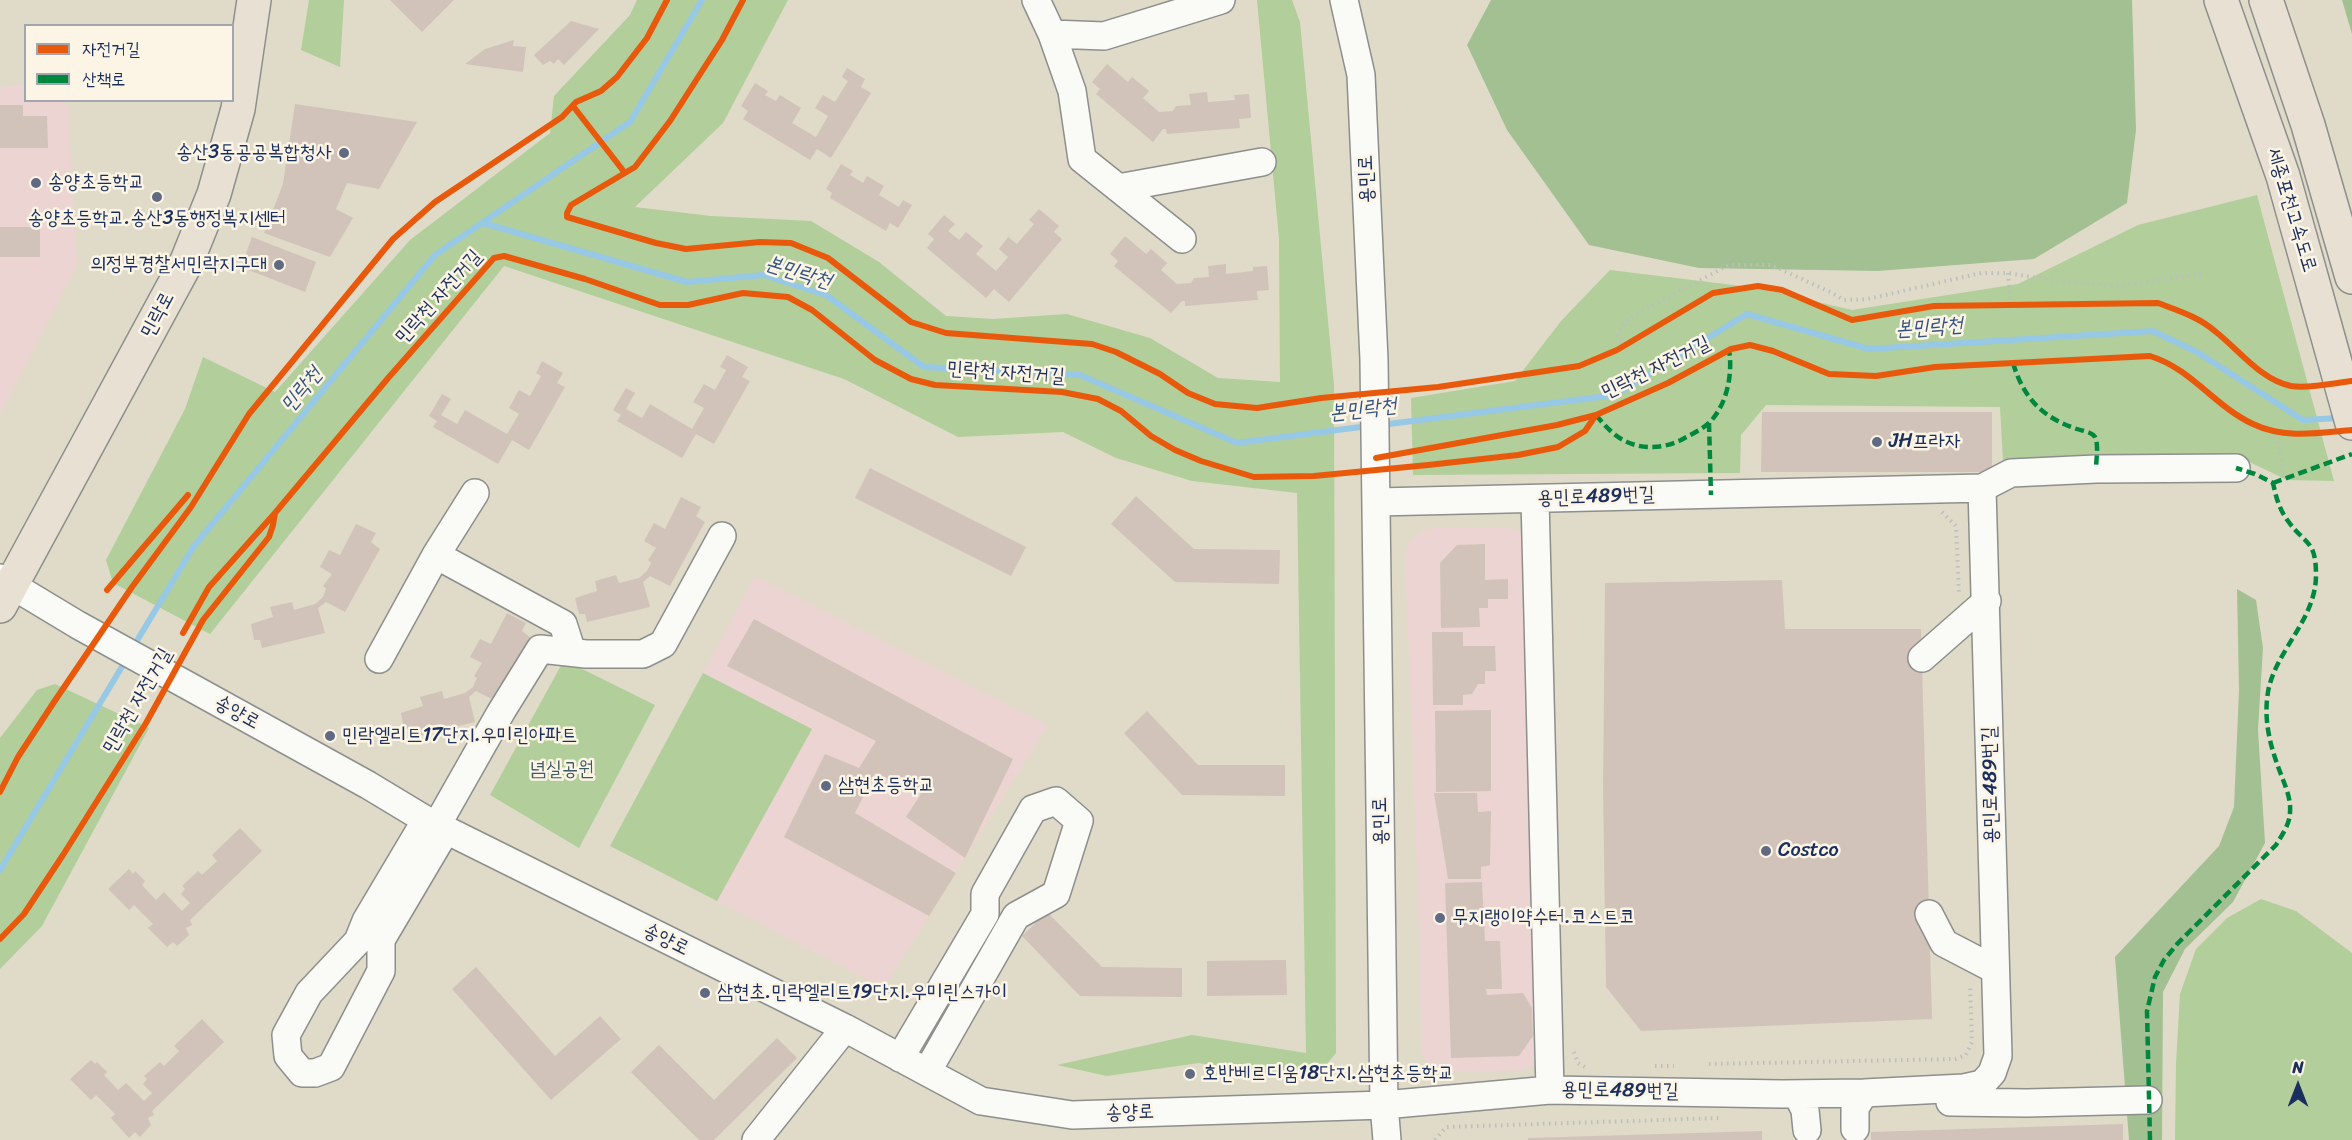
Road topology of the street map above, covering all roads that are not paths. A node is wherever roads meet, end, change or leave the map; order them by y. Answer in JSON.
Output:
{"nodes":[{"id":1,"x":254,"y":0,"type":"edge"},
{"id":2,"x":1036,"y":0,"type":"edge"},
{"id":3,"x":1221,"y":0,"type":"edge"},
{"id":4,"x":1344,"y":0,"type":"edge"},
{"id":5,"x":2221,"y":0,"type":"edge"},
{"id":6,"x":2266,"y":0,"type":"edge"},
{"id":7,"x":1052,"y":34,"type":"junction"},
{"id":8,"x":1262,"y":162,"type":"dead end"},
{"id":9,"x":1118,"y":188,"type":"junction"},
{"id":10,"x":1182,"y":239,"type":"dead end"},
{"id":11,"x":2352,"y":277,"type":"edge"},
{"id":12,"x":2352,"y":423,"type":"edge"},
{"id":13,"x":2236,"y":468,"type":"dead end"},
{"id":14,"x":1982,"y":488,"type":"junction"},
{"id":15,"x":475,"y":493,"type":"dead end"},
{"id":16,"x":1535,"y":499,"type":"junction"},
{"id":17,"x":1377,"y":502,"type":"junction"},
{"id":18,"x":722,"y":536,"type":"dead end"},
{"id":19,"x":436,"y":555,"type":"junction"},
{"id":20,"x":4,"y":590,"type":"edge"},
{"id":21,"x":1987,"y":601,"type":"junction"},
{"id":22,"x":572,"y":652,"type":"junction"},
{"id":23,"x":1922,"y":658,"type":"dead end"},
{"id":24,"x":379,"y":659,"type":"dead end"},
{"id":25,"x":436,"y":825,"type":"junction"},
{"id":26,"x":1929,"y":914,"type":"dead end"},
{"id":27,"x":1994,"y":969,"type":"junction"},
{"id":28,"x":845,"y":1028,"type":"junction"},
{"id":29,"x":900,"y":1058,"type":"junction"},
{"id":30,"x":927,"y":1072,"type":"junction"},
{"id":31,"x":1550,"y":1090,"type":"junction"},
{"id":32,"x":1899,"y":1091,"type":"junction"},
{"id":33,"x":1864,"y":1093,"type":"junction"},
{"id":34,"x":1797,"y":1094,"type":"junction"},
{"id":35,"x":2148,"y":1100,"type":"dead end"},
{"id":36,"x":1384,"y":1105,"type":"junction"},
{"id":37,"x":1856,"y":1129,"type":"dead end"},
{"id":38,"x":1807,"y":1130,"type":"dead end"},
{"id":39,"x":756,"y":1140,"type":"edge"},
{"id":40,"x":1387,"y":1140,"type":"edge"}],
"edges":[{"from":1,"to":20,"type":"main road","name":"민락로"},
{"from":2,"to":7,"type":"street"},
{"from":3,"to":7,"type":"street"},
{"from":4,"to":17,"type":"street","name":"용민로"},
{"from":5,"to":12,"type":"main road","name":"세종포천고속도로"},
{"from":6,"to":11,"type":"main road","name":"세종포천고속도로"},
{"from":7,"to":9,"type":"street"},
{"from":8,"to":9,"type":"street"},
{"from":9,"to":10,"type":"street"},
{"from":13,"to":14,"type":"street"},
{"from":14,"to":16,"type":"street","name":"용민로489번길"},
{"from":14,"to":21,"type":"street","name":"용민로489번길"},
{"from":15,"to":19,"type":"street"},
{"from":16,"to":17,"type":"street","name":"용민로489번길"},
{"from":16,"to":31,"type":"street"},
{"from":17,"to":36,"type":"street","name":"용민로"},
{"from":18,"to":22,"type":"street"},
{"from":19,"to":22,"type":"street"},
{"from":19,"to":24,"type":"street"},
{"from":20,"to":25,"type":"street","name":"송양로"},
{"from":21,"to":23,"type":"street"},
{"from":21,"to":27,"type":"street","name":"용민로489번길"},
{"from":22,"to":25,"type":"street"},
{"from":25,"to":25,"type":"street"},
{"from":25,"to":28,"type":"street","name":"송양로"},
{"from":26,"to":27,"type":"street"},
{"from":27,"to":32,"type":"street","name":"용민로489번길"},
{"from":28,"to":29,"type":"street","name":"송양로"},
{"from":28,"to":39,"type":"street"},
{"from":29,"to":30,"type":"street","name":"송양로"},
{"from":29,"to":30,"type":"street"},
{"from":30,"to":36,"type":"street","name":"송양로"},
{"from":31,"to":34,"type":"street","name":"용민로489번길"},
{"from":31,"to":36,"type":"street","name":"용민로489번길"},
{"from":32,"to":33,"type":"street","name":"용민로489번길"},
{"from":32,"to":35,"type":"street"},
{"from":33,"to":34,"type":"street","name":"용민로489번길"},
{"from":33,"to":37,"type":"street"},
{"from":34,"to":38,"type":"street"},
{"from":36,"to":40,"type":"street","name":"용민로"}]}
